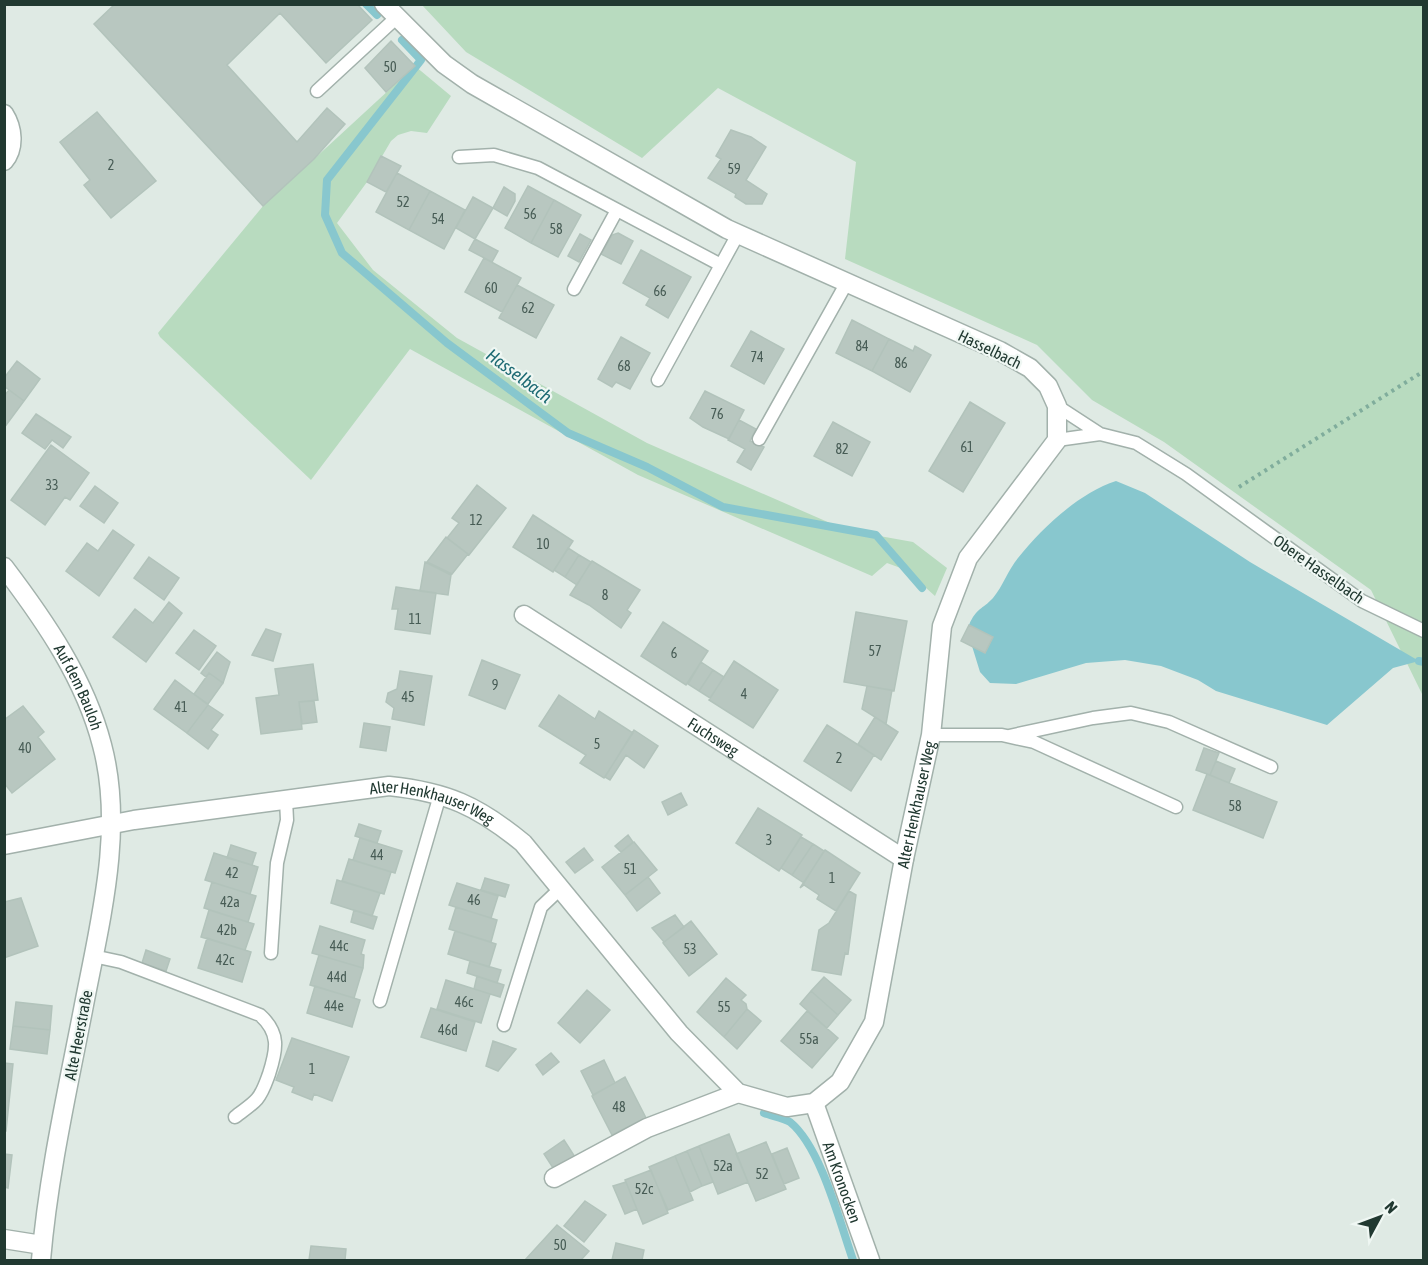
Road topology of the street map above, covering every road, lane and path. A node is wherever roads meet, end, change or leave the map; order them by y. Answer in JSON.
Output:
{"nodes":[{"id":1,"x":390,"y":11,"type":"edge"},
{"id":2,"x":317,"y":91,"type":"dead end"},
{"id":3,"x":4,"y":114,"type":"edge"},
{"id":4,"x":459,"y":157,"type":"dead end"},
{"id":5,"x":4,"y":161,"type":"edge"},
{"id":6,"x":617,"y":210,"type":"junction"},
{"id":7,"x":738,"y":234,"type":"junction"},
{"id":8,"x":721,"y":266,"type":"junction"},
{"id":9,"x":846,"y":284,"type":"junction"},
{"id":10,"x":574,"y":289,"type":"dead end"},
{"id":11,"x":1424,"y":371,"type":"edge"},
{"id":12,"x":658,"y":380,"type":"dead end"},
{"id":13,"x":1058,"y":406,"type":"junction"},
{"id":14,"x":1100,"y":434,"type":"junction"},
{"id":15,"x":759,"y":439,"type":"dead end"},
{"id":16,"x":1057,"y":440,"type":"junction"},
{"id":17,"x":1220,"y":499,"type":"junction"},
{"id":18,"x":4,"y":567,"type":"edge"},
{"id":19,"x":524,"y":615,"type":"dead end"},
{"id":20,"x":1424,"y":631,"type":"edge"},
{"id":21,"x":931,"y":735,"type":"junction"},
{"id":22,"x":1009,"y":736,"type":"junction"},
{"id":23,"x":1271,"y":767,"type":"dead end"},
{"id":24,"x":440,"y":795,"type":"junction"},
{"id":25,"x":286,"y":800,"type":"junction"},
{"id":26,"x":1176,"y":807,"type":"dead end"},
{"id":27,"x":112,"y":824,"type":"junction"},
{"id":28,"x":4,"y":845,"type":"edge"},
{"id":29,"x":904,"y":859,"type":"junction"},
{"id":30,"x":561,"y":888,"type":"junction"},
{"id":31,"x":271,"y":953,"type":"dead end"},
{"id":32,"x":93,"y":956,"type":"junction"},
{"id":33,"x":380,"y":1001,"type":"dead end"},
{"id":34,"x":504,"y":1025,"type":"dead end"},
{"id":35,"x":738,"y":1093,"type":"junction"},
{"id":36,"x":814,"y":1103,"type":"junction"},
{"id":37,"x":235,"y":1117,"type":"dead end"},
{"id":38,"x":554,"y":1178,"type":"dead end"},
{"id":39,"x":4,"y":1239,"type":"edge"},
{"id":40,"x":41,"y":1253,"type":"edge"},
{"id":41,"x":870,"y":1260,"type":"edge"}],
"edges":[{"from":1,"to":2,"type":"lane"},
{"from":1,"to":7,"type":"street","name":"Hasselbach"},
{"from":3,"to":5,"type":"street"},
{"from":4,"to":6,"type":"lane"},
{"from":6,"to":8,"type":"lane"},
{"from":6,"to":10,"type":"lane"},
{"from":7,"to":8,"type":"lane"},
{"from":7,"to":9,"type":"street","name":"Hasselbach"},
{"from":8,"to":12,"type":"lane"},
{"from":9,"to":13,"type":"street","name":"Hasselbach"},
{"from":9,"to":15,"type":"lane"},
{"from":11,"to":17,"type":"path"},
{"from":13,"to":14,"type":"lane"},
{"from":13,"to":16,"type":"street"},
{"from":14,"to":16,"type":"lane"},
{"from":14,"to":17,"type":"lane","name":"Obere Hasselbach"},
{"from":16,"to":21,"type":"street","name":"Alter Henkhauser Weg"},
{"from":17,"to":20,"type":"lane","name":"Obere Hasselbach"},
{"from":18,"to":27,"type":"street","name":"Auf dem Bauloh"},
{"from":19,"to":29,"type":"street","name":"Fuchsweg"},
{"from":21,"to":22,"type":"lane"},
{"from":21,"to":29,"type":"street","name":"Alter Henkhauser Weg"},
{"from":22,"to":23,"type":"lane"},
{"from":22,"to":26,"type":"lane"},
{"from":24,"to":25,"type":"street","name":"Alter Henkhauser Weg"},
{"from":24,"to":30,"type":"street","name":"Alter Henkhauser Weg"},
{"from":24,"to":33,"type":"lane"},
{"from":25,"to":27,"type":"street","name":"Alter Henkhauser Weg"},
{"from":25,"to":31,"type":"lane"},
{"from":27,"to":28,"type":"street","name":"Alter Henkhauser Weg"},
{"from":27,"to":32,"type":"street","name":"Alte Heerstraße"},
{"from":29,"to":36,"type":"street","name":"Alter Henkhauser Weg"},
{"from":30,"to":34,"type":"lane"},
{"from":30,"to":35,"type":"street","name":"Alter Henkhauser Weg"},
{"from":32,"to":37,"type":"lane"},
{"from":32,"to":40,"type":"street","name":"Alte Heerstraße"},
{"from":35,"to":36,"type":"street","name":"Alter Henkhauser Weg"},
{"from":35,"to":38,"type":"street"},
{"from":36,"to":41,"type":"street","name":"Am Kronocken"},
{"from":39,"to":40,"type":"street","name":"Alte Heerstraße"}]}
